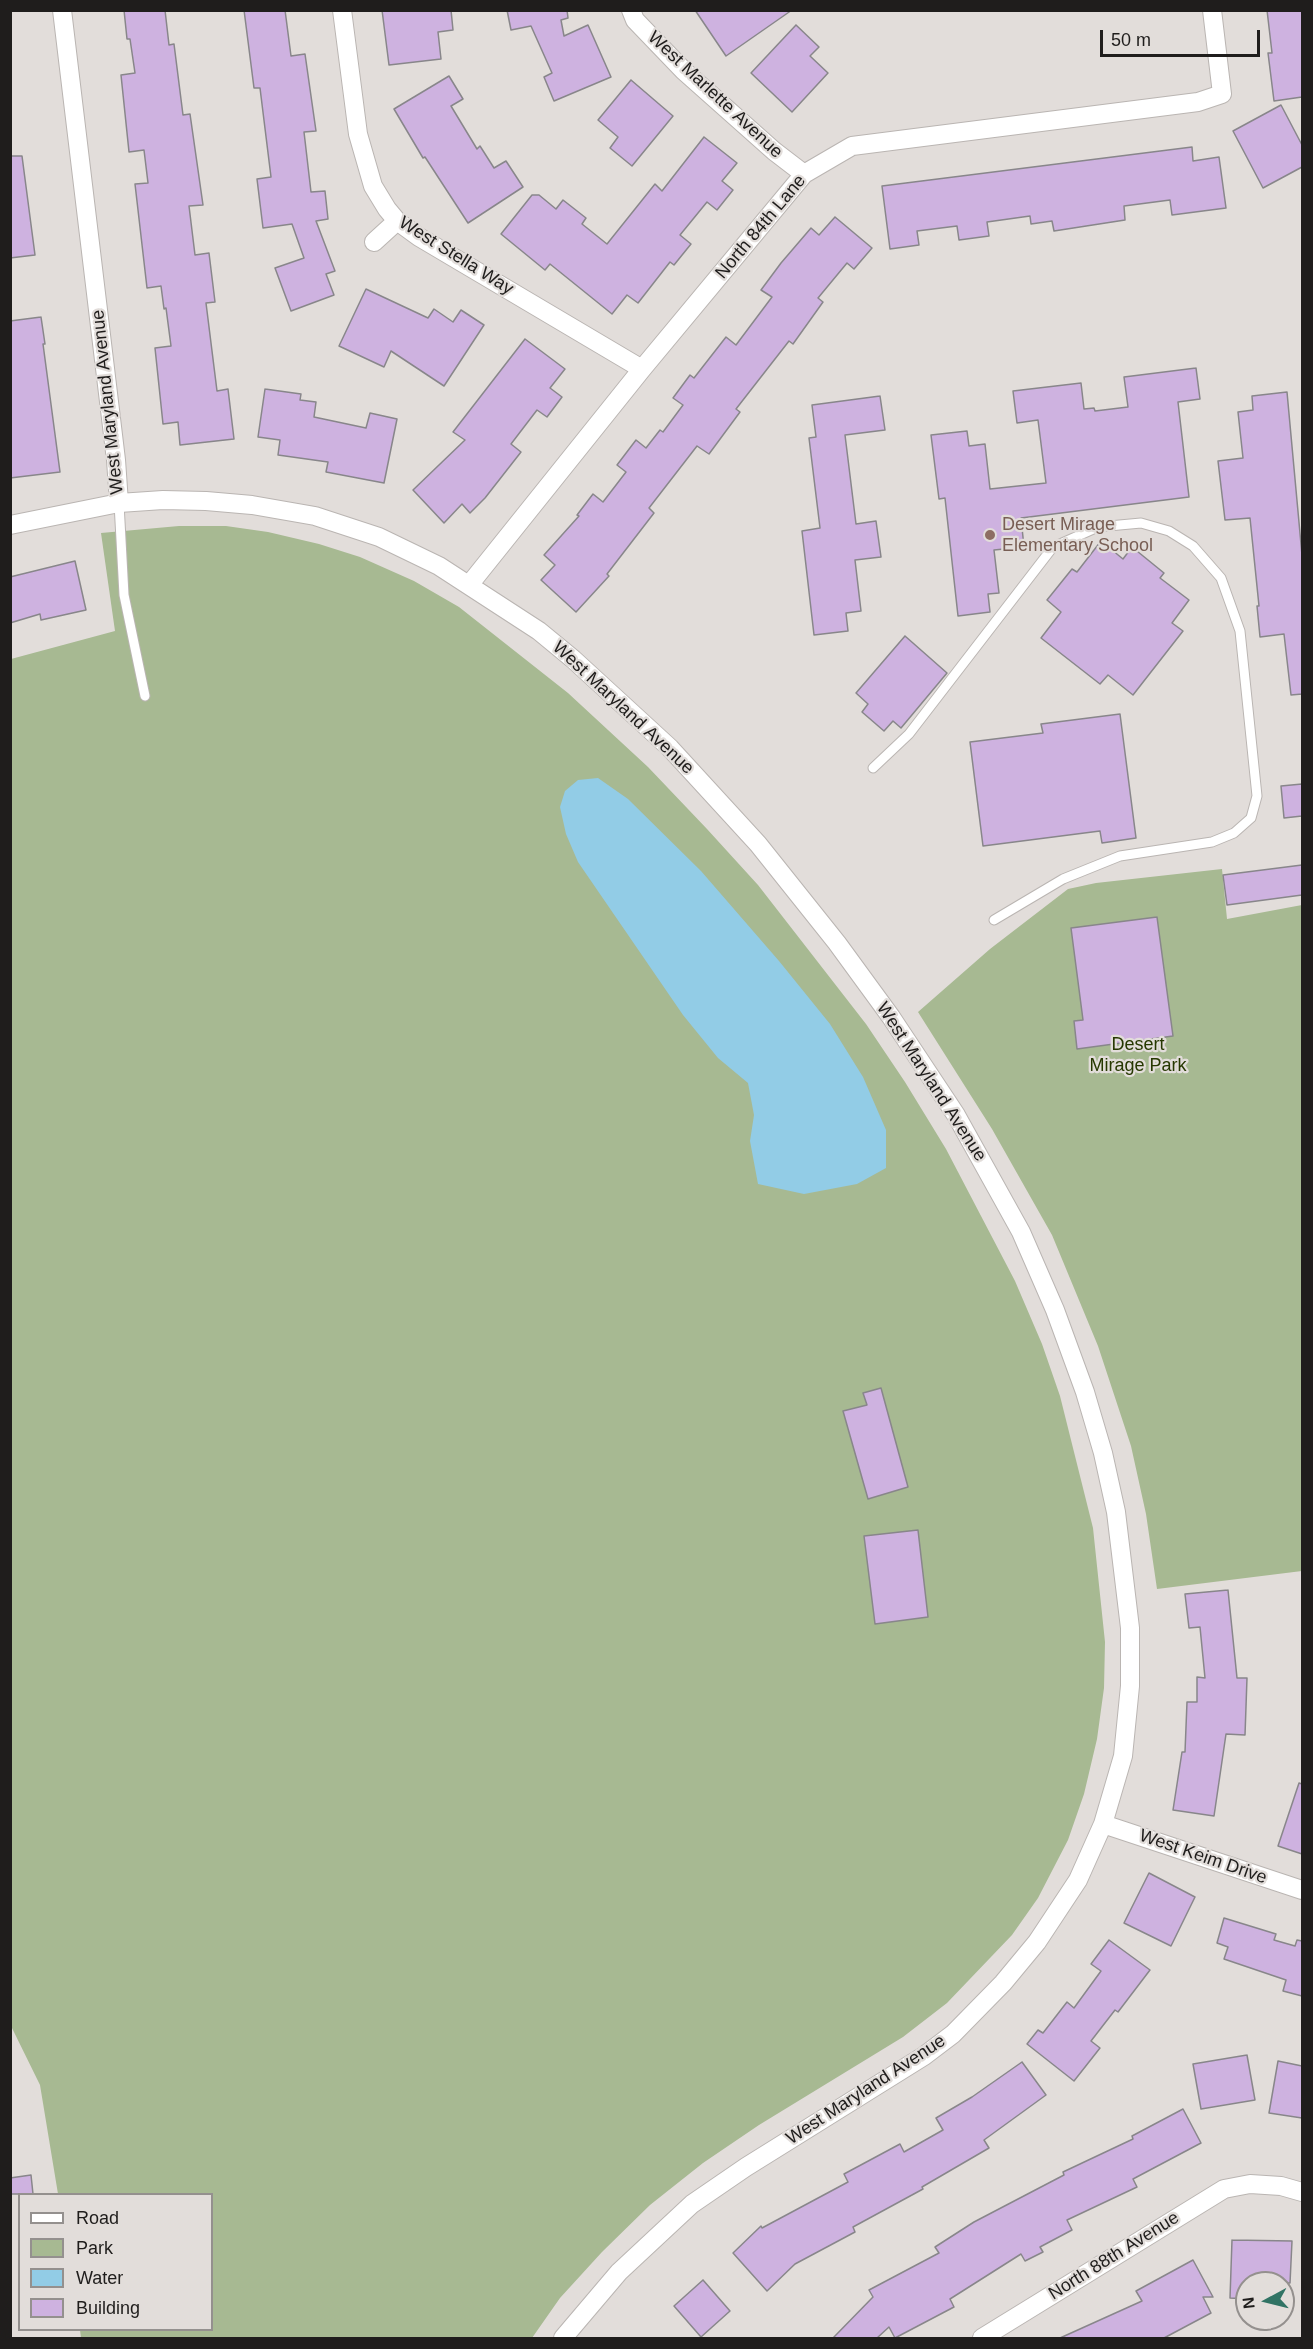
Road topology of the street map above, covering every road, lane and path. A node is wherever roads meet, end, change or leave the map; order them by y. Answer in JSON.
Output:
{"nodes":[{"id":1,"x":62,"y":10,"type":"edge"},
{"id":2,"x":342,"y":10,"type":"edge"},
{"id":3,"x":631,"y":10,"type":"edge"},
{"id":4,"x":1212,"y":10,"type":"edge"},
{"id":5,"x":804,"y":174,"type":"junction"},
{"id":6,"x":397,"y":221,"type":"junction"},
{"id":7,"x":374,"y":242,"type":"dead end"},
{"id":8,"x":642,"y":369,"type":"junction"},
{"id":9,"x":119,"y":503,"type":"junction"},
{"id":10,"x":10,"y":525,"type":"edge"},
{"id":11,"x":469,"y":585,"type":"junction"},
{"id":12,"x":145,"y":696,"type":"dead end"},
{"id":13,"x":873,"y":768,"type":"dead end"},
{"id":14,"x":994,"y":920,"type":"dead end"},
{"id":15,"x":1103,"y":1824,"type":"junction"},
{"id":16,"x":1302,"y":1890,"type":"edge"},
{"id":17,"x":1302,"y":2192,"type":"edge"},
{"id":18,"x":563,"y":2338,"type":"edge"},
{"id":19,"x":982,"y":2338,"type":"edge"}],
"edges":[{"from":1,"to":9,"type":"street","name":"West Maryland Avenue"},
{"from":2,"to":6,"type":"street","name":"West Stella Way"},
{"from":3,"to":5,"type":"street","name":"West Marlette Avenue"},
{"from":4,"to":5,"type":"street","name":"North 84th Lane"},
{"from":5,"to":8,"type":"street","name":"North 84th Lane"},
{"from":6,"to":7,"type":"street"},
{"from":6,"to":8,"type":"street","name":"West Stella Way"},
{"from":8,"to":11,"type":"street","name":"North 84th Lane"},
{"from":9,"to":10,"type":"street"},
{"from":9,"to":11,"type":"street","name":"West Maryland Avenue"},
{"from":9,"to":12,"type":"lane"},
{"from":11,"to":15,"type":"street","name":"West Maryland Avenue"},
{"from":13,"to":14,"type":"lane"},
{"from":15,"to":16,"type":"street","name":"West Keim Drive"},
{"from":15,"to":18,"type":"street","name":"West Maryland Avenue"},
{"from":17,"to":19,"type":"street","name":"North 88th Avenue"}]}
